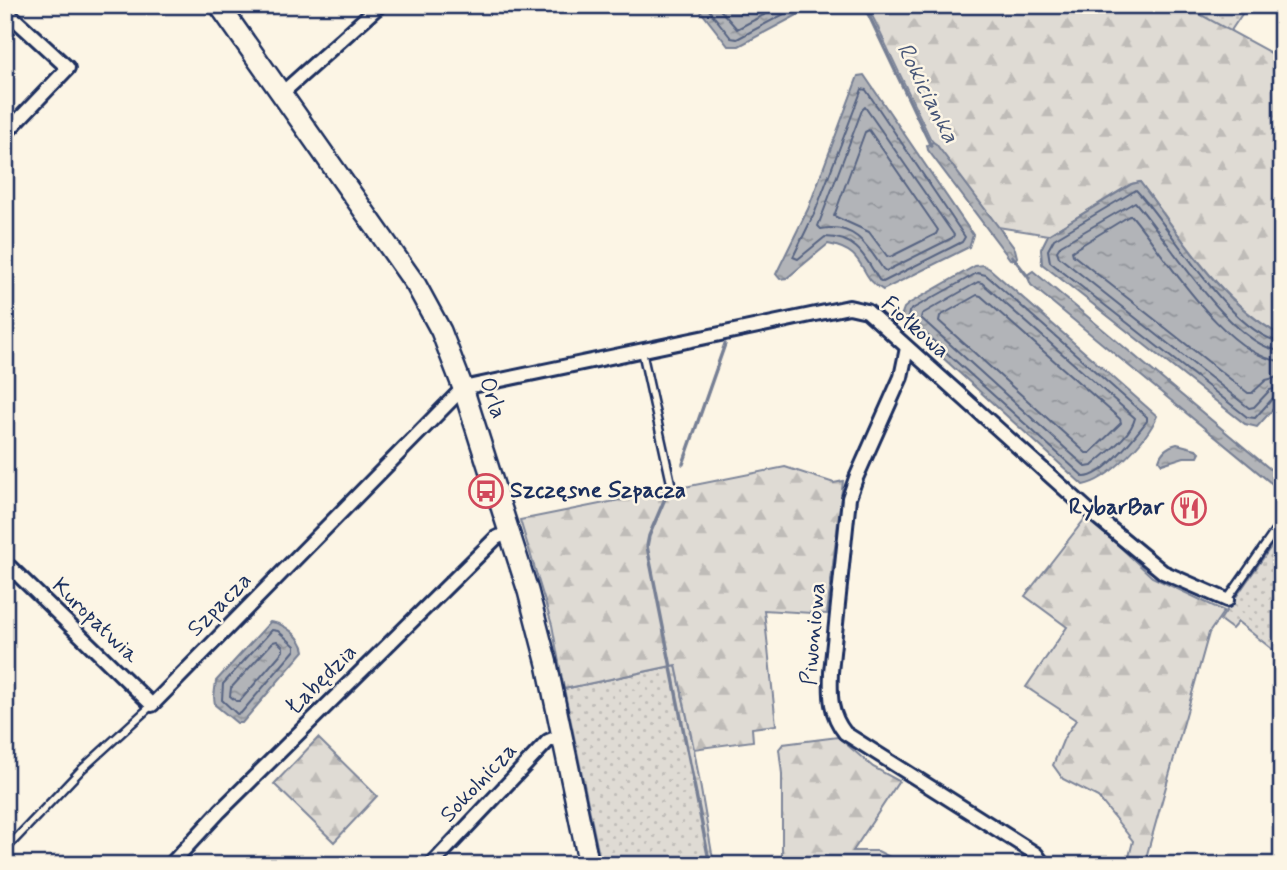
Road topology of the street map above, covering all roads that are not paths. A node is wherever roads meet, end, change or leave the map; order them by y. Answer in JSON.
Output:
{"nodes":[{"id":1,"x":11,"y":5,"type":"edge"},
{"id":2,"x":219,"y":5,"type":"edge"},
{"id":3,"x":380,"y":5,"type":"edge"},
{"id":4,"x":5,"y":12,"type":"edge"},
{"id":5,"x":281,"y":94,"type":"junction"},
{"id":6,"x":5,"y":134,"type":"edge"},
{"id":7,"x":907,"y":348,"type":"junction"},
{"id":8,"x":642,"y":351,"type":"junction"},
{"id":9,"x":463,"y":388,"type":"junction"},
{"id":10,"x":671,"y":483,"type":"dead end"},
{"id":11,"x":1282,"y":521,"type":"edge"},
{"id":12,"x":509,"y":532,"type":"junction"},
{"id":13,"x":10,"y":567,"type":"dead end"},
{"id":14,"x":1227,"y":600,"type":"joint"},
{"id":15,"x":152,"y":705,"type":"junction"},
{"id":16,"x":562,"y":736,"type":"junction"},
{"id":17,"x":5,"y":850,"type":"edge"},
{"id":18,"x":170,"y":865,"type":"edge"},
{"id":19,"x":431,"y":865,"type":"edge"},
{"id":20,"x":589,"y":865,"type":"edge"},
{"id":21,"x":1045,"y":865,"type":"edge"}],
"edges":[{"from":1,"to":4,"type":"street"},
{"from":2,"to":5,"type":"street","name":"Orla"},
{"from":3,"to":5,"type":"street"},
{"from":4,"to":6,"type":"street"},
{"from":5,"to":9,"type":"street","name":"Orla"},
{"from":7,"to":8,"type":"street","name":"Fiołkowa"},
{"from":7,"to":14,"type":"street","name":"Fiołkowa"},
{"from":7,"to":21,"type":"street","name":"Piwoniowa"},
{"from":8,"to":9,"type":"street","name":"Fiołkowa"},
{"from":8,"to":10,"type":"lane"},
{"from":9,"to":12,"type":"street","name":"Orla"},
{"from":9,"to":15,"type":"street","name":"Szpacza"},
{"from":11,"to":14,"type":"lane"},
{"from":12,"to":16,"type":"street","name":"Orla"},
{"from":12,"to":18,"type":"street","name":"Łabędzia"},
{"from":13,"to":15,"type":"street","name":"Kuropatwia"},
{"from":15,"to":17,"type":"lane","name":"Szpacza"},
{"from":16,"to":19,"type":"street","name":"Sokolnicza"},
{"from":16,"to":20,"type":"street","name":"Orla"}]}
